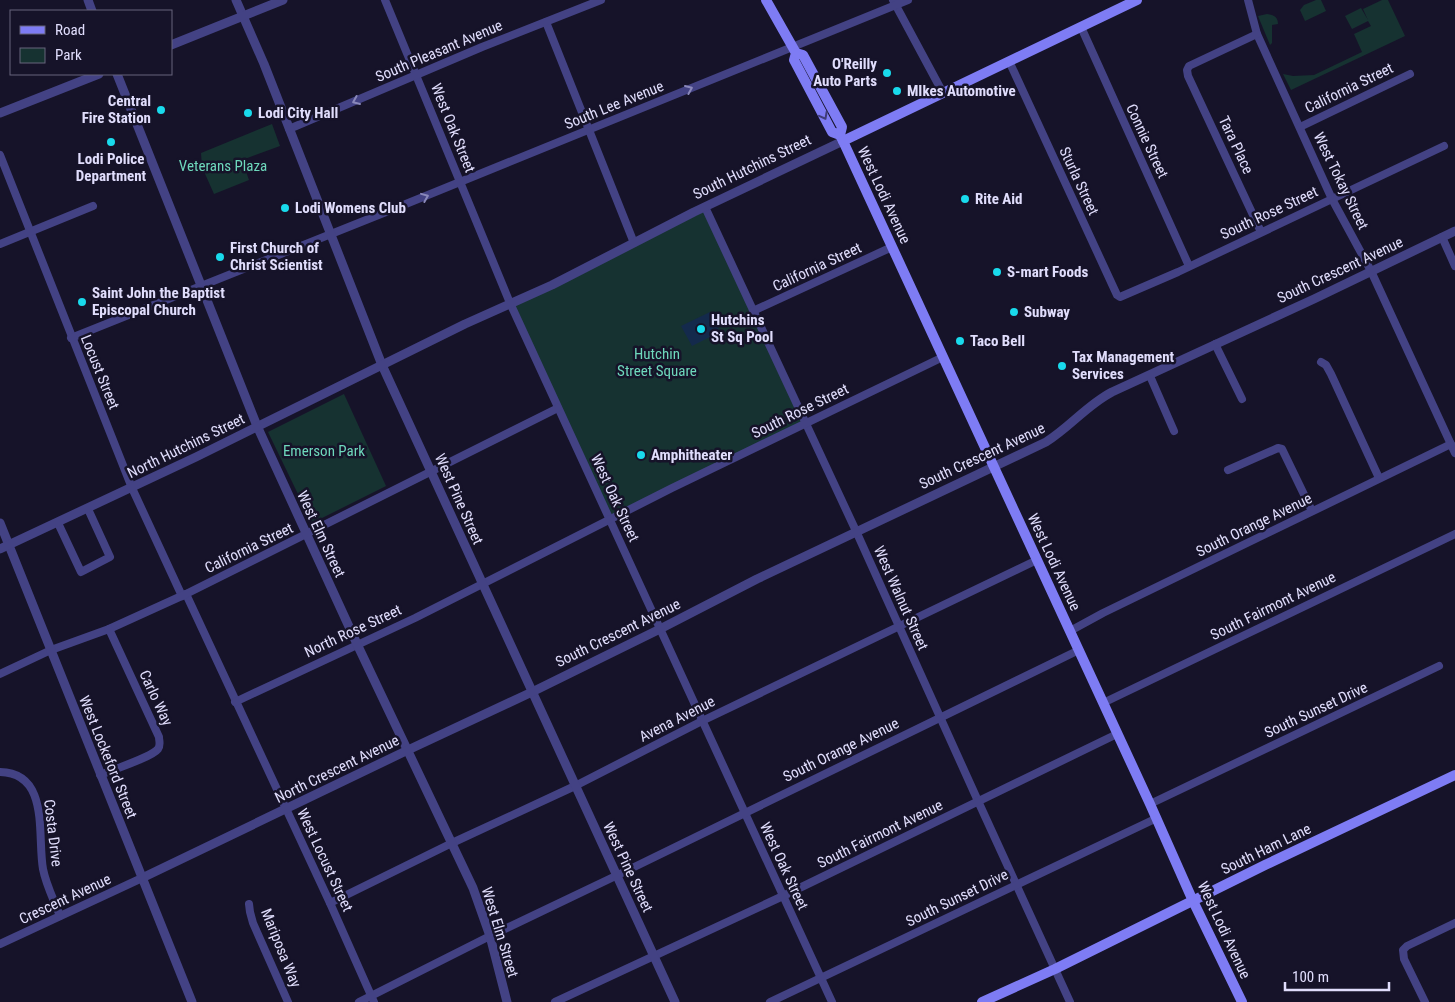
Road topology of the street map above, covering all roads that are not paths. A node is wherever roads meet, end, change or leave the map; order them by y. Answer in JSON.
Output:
{"nodes":[{"id":1,"x":236,"y":0,"type":"edge"},
{"id":2,"x":283,"y":0,"type":"edge"},
{"id":3,"x":386,"y":0,"type":"edge"},
{"id":4,"x":601,"y":0,"type":"edge"},
{"id":5,"x":766,"y":0,"type":"edge"},
{"id":6,"x":908,"y":0,"type":"edge"},
{"id":7,"x":1137,"y":0,"type":"edge"},
{"id":8,"x":1248,"y":0,"type":"edge"},
{"id":9,"x":895,"y":3,"type":"edge"},
{"id":10,"x":243,"y":16,"type":"junction"},
{"id":11,"x":546,"y":22,"type":"junction"},
{"id":12,"x":1081,"y":27,"type":"junction"},
{"id":13,"x":1257,"y":34,"type":"junction"},
{"id":14,"x":172,"y":45,"type":"edge"},
{"id":15,"x":795,"y":50,"type":"junction"},
{"id":16,"x":1009,"y":61,"type":"junction"},
{"id":17,"x":1410,"y":74,"type":"dead end"},
{"id":18,"x":96,"y":75,"type":"edge"},
{"id":19,"x":116,"y":75,"type":"edge"},
{"id":20,"x":416,"y":75,"type":"junction"},
{"id":21,"x":943,"y":93,"type":"junction"},
{"id":22,"x":0,"y":113,"type":"edge"},
{"id":23,"x":1300,"y":127,"type":"junction"},
{"id":24,"x":289,"y":129,"type":"junction"},
{"id":25,"x":589,"y":130,"type":"junction"},
{"id":26,"x":841,"y":138,"type":"junction"},
{"id":27,"x":1444,"y":146,"type":"dead end"},
{"id":28,"x":0,"y":155,"type":"edge"},
{"id":29,"x":460,"y":182,"type":"junction"},
{"id":30,"x":1332,"y":199,"type":"junction"},
{"id":31,"x":93,"y":206,"type":"dead end"},
{"id":32,"x":705,"y":207,"type":"junction"},
{"id":33,"x":1455,"y":231,"type":"edge"},
{"id":34,"x":30,"y":232,"type":"junction"},
{"id":35,"x":1261,"y":232,"type":"junction"},
{"id":36,"x":331,"y":234,"type":"junction"},
{"id":37,"x":1442,"y":237,"type":"junction"},
{"id":38,"x":634,"y":243,"type":"junction"},
{"id":39,"x":0,"y":244,"type":"edge"},
{"id":40,"x":892,"y":247,"type":"junction"},
{"id":41,"x":1189,"y":266,"type":"junction"},
{"id":42,"x":1455,"y":266,"type":"edge"},
{"id":43,"x":1371,"y":271,"type":"junction"},
{"id":44,"x":202,"y":286,"type":"junction"},
{"id":45,"x":1134,"y":292,"type":"joint"},
{"id":46,"x":510,"y":303,"type":"junction"},
{"id":47,"x":753,"y":311,"type":"junction"},
{"id":48,"x":71,"y":338,"type":"junction"},
{"id":49,"x":1215,"y":344,"type":"junction"},
{"id":50,"x":944,"y":357,"type":"junction"},
{"id":51,"x":1321,"y":362,"type":"dead end"},
{"id":52,"x":382,"y":365,"type":"junction"},
{"id":53,"x":1150,"y":376,"type":"junction"},
{"id":54,"x":1242,"y":399,"type":"dead end"},
{"id":55,"x":558,"y":408,"type":"junction"},
{"id":56,"x":805,"y":423,"type":"junction"},
{"id":57,"x":257,"y":426,"type":"junction"},
{"id":58,"x":1174,"y":430,"type":"dead end"},
{"id":59,"x":1451,"y":444,"type":"junction"},
{"id":60,"x":1455,"y":453,"type":"edge"},
{"id":61,"x":994,"y":467,"type":"junction"},
{"id":62,"x":1228,"y":470,"type":"dead end"},
{"id":63,"x":431,"y":471,"type":"junction"},
{"id":64,"x":1379,"y":478,"type":"junction"},
{"id":65,"x":132,"y":488,"type":"junction"},
{"id":66,"x":88,"y":509,"type":"junction"},
{"id":67,"x":1312,"y":511,"type":"junction"},
{"id":68,"x":610,"y":520,"type":"junction"},
{"id":69,"x":0,"y":523,"type":"edge"},
{"id":70,"x":58,"y":523,"type":"junction"},
{"id":71,"x":856,"y":532,"type":"junction"},
{"id":72,"x":307,"y":534,"type":"junction"},
{"id":73,"x":1455,"y":534,"type":"edge"},
{"id":74,"x":9,"y":545,"type":"junction"},
{"id":75,"x":0,"y":549,"type":"edge"},
{"id":76,"x":1037,"y":560,"type":"junction"},
{"id":77,"x":482,"y":583,"type":"junction"},
{"id":78,"x":184,"y":595,"type":"junction"},
{"id":79,"x":898,"y":626,"type":"junction"},
{"id":80,"x":109,"y":629,"type":"junction"},
{"id":81,"x":660,"y":629,"type":"junction"},
{"id":82,"x":1070,"y":631,"type":"junction"},
{"id":83,"x":357,"y":644,"type":"junction"},
{"id":84,"x":51,"y":650,"type":"junction"},
{"id":85,"x":1079,"y":650,"type":"junction"},
{"id":86,"x":1439,"y":666,"type":"dead end"},
{"id":87,"x":0,"y":674,"type":"edge"},
{"id":88,"x":543,"y":686,"type":"joint"},
{"id":89,"x":532,"y":692,"type":"junction"},
{"id":90,"x":235,"y":702,"type":"junction"},
{"id":91,"x":1103,"y":703,"type":"junction"},
{"id":92,"x":940,"y":718,"type":"junction"},
{"id":93,"x":702,"y":721,"type":"junction"},
{"id":94,"x":1117,"y":734,"type":"junction"},
{"id":95,"x":408,"y":750,"type":"junction"},
{"id":96,"x":0,"y":772,"type":"edge"},
{"id":97,"x":100,"y":775,"type":"junction"},
{"id":98,"x":1455,"y":775,"type":"edge"},
{"id":99,"x":575,"y":786,"type":"junction"},
{"id":100,"x":978,"y":801,"type":"junction"},
{"id":101,"x":1150,"y":804,"type":"junction"},
{"id":102,"x":285,"y":809,"type":"junction"},
{"id":103,"x":745,"y":813,"type":"junction"},
{"id":104,"x":1157,"y":818,"type":"junction"},
{"id":105,"x":452,"y":843,"type":"junction"},
{"id":106,"x":617,"y":876,"type":"junction"},
{"id":107,"x":142,"y":878,"type":"junction"},
{"id":108,"x":1017,"y":884,"type":"junction"},
{"id":109,"x":783,"y":896,"type":"junction"},
{"id":110,"x":1194,"y":901,"type":"junction"},
{"id":111,"x":330,"y":903,"type":"junction"},
{"id":112,"x":249,"y":904,"type":"dead end"},
{"id":113,"x":60,"y":916,"type":"junction"},
{"id":114,"x":1455,"y":923,"type":"edge"},
{"id":115,"x":490,"y":936,"type":"junction"},
{"id":116,"x":0,"y":944,"type":"edge"},
{"id":117,"x":654,"y":956,"type":"junction"},
{"id":118,"x":1055,"y":969,"type":"junction"},
{"id":119,"x":821,"y":978,"type":"junction"},
{"id":120,"x":373,"y":999,"type":"edge"},
{"id":121,"x":192,"y":1002,"type":"edge"},
{"id":122,"x":288,"y":1002,"type":"edge"},
{"id":123,"x":359,"y":1002,"type":"edge"},
{"id":124,"x":507,"y":1002,"type":"edge"},
{"id":125,"x":555,"y":1002,"type":"edge"},
{"id":126,"x":675,"y":1002,"type":"edge"},
{"id":127,"x":770,"y":1002,"type":"edge"},
{"id":128,"x":832,"y":1002,"type":"edge"},
{"id":129,"x":982,"y":1002,"type":"edge"},
{"id":130,"x":1070,"y":1002,"type":"edge"},
{"id":131,"x":1242,"y":1002,"type":"edge"},
{"id":132,"x":1425,"y":1002,"type":"edge"}],
"edges":[{"from":1,"to":10,"type":"street","name":"West Pine Street"},
{"from":2,"to":10,"type":"street"},
{"from":3,"to":20,"type":"street","name":"West Oak Street"},
{"from":4,"to":11,"type":"street","name":"South Pleasant Avenue"},
{"from":5,"to":15,"type":"main road","name":"West Lodi Avenue"},
{"from":6,"to":9,"type":"street","name":"South Lee Avenue"},
{"from":7,"to":12,"type":"main road","name":"South Hutchins Street"},
{"from":8,"to":13,"type":"street","name":"West Tokay Street"},
{"from":9,"to":15,"type":"street","name":"South Lee Avenue"},
{"from":9,"to":21,"type":"street"},
{"from":10,"to":14,"type":"street"},
{"from":10,"to":24,"type":"street","name":"West Pine Street"},
{"from":11,"to":20,"type":"street","name":"South Pleasant Avenue"},
{"from":11,"to":25,"type":"street"},
{"from":12,"to":16,"type":"main road","name":"South Hutchins Street"},
{"from":12,"to":41,"type":"street","name":"Connie Street"},
{"from":13,"to":23,"type":"street","name":"West Tokay Street"},
{"from":13,"to":35,"type":"street","name":"Tara Place"},
{"from":25,"to":15,"type":"street","name":"South Lee Avenue","one_way":true},
{"from":15,"to":26,"type":"main road","name":"West Lodi Avenue"},
{"from":16,"to":21,"type":"main road","name":"South Hutchins Street"},
{"from":16,"to":45,"type":"street","name":"Sturla Street"},
{"from":17,"to":23,"type":"street","name":"California Street"},
{"from":18,"to":22,"type":"street"},
{"from":19,"to":44,"type":"street","name":"West Elm Street"},
{"from":20,"to":24,"type":"street","name":"South Pleasant Avenue","one_way":true},
{"from":20,"to":29,"type":"street","name":"West Oak Street"},
{"from":21,"to":26,"type":"main road","name":"South Hutchins Street"},
{"from":23,"to":30,"type":"street","name":"West Tokay Street"},
{"from":24,"to":36,"type":"street","name":"West Pine Street"},
{"from":25,"to":29,"type":"street","name":"South Lee Avenue"},
{"from":25,"to":38,"type":"street"},
{"from":26,"to":32,"type":"street","name":"South Hutchins Street"},
{"from":26,"to":40,"type":"main road","name":"West Lodi Avenue"},
{"from":27,"to":30,"type":"street","name":"South Rose Street"},
{"from":28,"to":34,"type":"street","name":"Locust Street"},
{"from":36,"to":29,"type":"street","name":"South Lee Avenue","one_way":true},
{"from":29,"to":46,"type":"street","name":"West Oak Street"},
{"from":30,"to":35,"type":"street","name":"South Rose Street"},
{"from":30,"to":43,"type":"street","name":"West Tokay Street"},
{"from":31,"to":34,"type":"street"},
{"from":32,"to":38,"type":"street","name":"South Hutchins Street"},
{"from":32,"to":47,"type":"street","name":"West Walnut Street"},
{"from":33,"to":37,"type":"street","name":"South Crescent Avenue"},
{"from":34,"to":39,"type":"street"},
{"from":34,"to":48,"type":"street","name":"Locust Street"},
{"from":35,"to":41,"type":"street","name":"South Rose Street"},
{"from":36,"to":44,"type":"street","name":"South Lee Avenue"},
{"from":36,"to":52,"type":"street","name":"West Pine Street"},
{"from":37,"to":42,"type":"street"},
{"from":37,"to":43,"type":"street","name":"South Crescent Avenue"},
{"from":38,"to":46,"type":"street","name":"South Hutchins Street"},
{"from":40,"to":47,"type":"street","name":"California Street"},
{"from":40,"to":50,"type":"main road","name":"West Lodi Avenue"},
{"from":41,"to":45,"type":"street","name":"South Rose Street"},
{"from":43,"to":49,"type":"street","name":"South Crescent Avenue"},
{"from":43,"to":59,"type":"street","name":"West Tokay Street"},
{"from":44,"to":48,"type":"street","name":"South Lee Avenue"},
{"from":44,"to":57,"type":"street","name":"West Elm Street"},
{"from":46,"to":52,"type":"street","name":"South Hutchins Street"},
{"from":46,"to":55,"type":"street","name":"West Oak Street"},
{"from":47,"to":56,"type":"street","name":"West Walnut Street"},
{"from":48,"to":65,"type":"street","name":"Locust Street"},
{"from":49,"to":53,"type":"street","name":"South Crescent Avenue"},
{"from":49,"to":54,"type":"street"},
{"from":50,"to":56,"type":"street","name":"South Rose Street"},
{"from":50,"to":61,"type":"main road","name":"West Lodi Avenue"},
{"from":51,"to":64,"type":"street"},
{"from":52,"to":57,"type":"street","name":"North Hutchins Street"},
{"from":52,"to":63,"type":"street","name":"West Pine Street"},
{"from":53,"to":58,"type":"street"},
{"from":53,"to":61,"type":"street","name":"South Crescent Avenue"},
{"from":55,"to":63,"type":"street","name":"California Street"},
{"from":55,"to":68,"type":"street","name":"West Oak Street"},
{"from":56,"to":68,"type":"street","name":"South Rose Street"},
{"from":56,"to":71,"type":"street","name":"West Walnut Street"},
{"from":57,"to":65,"type":"street","name":"North Hutchins Street"},
{"from":57,"to":72,"type":"street","name":"West Elm Street"},
{"from":59,"to":60,"type":"street","name":"West Tokay Street"},
{"from":59,"to":64,"type":"street","name":"South Orange Avenue"},
{"from":61,"to":71,"type":"street","name":"South Crescent Avenue"},
{"from":61,"to":76,"type":"main road","name":"West Lodi Avenue"},
{"from":62,"to":67,"type":"street"},
{"from":63,"to":72,"type":"street","name":"California Street"},
{"from":63,"to":77,"type":"street","name":"West Pine Street"},
{"from":64,"to":67,"type":"street","name":"South Orange Avenue"},
{"from":65,"to":66,"type":"street","name":"North Hutchins Street"},
{"from":65,"to":78,"type":"street","name":"Locust Street"},
{"from":66,"to":70,"type":"street","name":"North Hutchins Street"},
{"from":66,"to":70,"type":"street"},
{"from":67,"to":82,"type":"street","name":"South Orange Avenue"},
{"from":68,"to":77,"type":"street","name":"South Rose Street"},
{"from":68,"to":81,"type":"street","name":"West Oak Street"},
{"from":69,"to":74,"type":"street","name":"West Lockeford Street"},
{"from":70,"to":74,"type":"street","name":"North Hutchins Street"},
{"from":71,"to":79,"type":"street","name":"West Walnut Street"},
{"from":71,"to":81,"type":"street","name":"South Crescent Avenue"},
{"from":72,"to":78,"type":"street","name":"California Street"},
{"from":72,"to":83,"type":"street","name":"West Elm Street"},
{"from":73,"to":91,"type":"street","name":"South Fairmont Avenue"},
{"from":74,"to":75,"type":"street","name":"North Hutchins Street"},
{"from":74,"to":84,"type":"street","name":"West Lockeford Street"},
{"from":76,"to":79,"type":"street","name":"Avena Avenue"},
{"from":76,"to":82,"type":"main road","name":"West Lodi Avenue"},
{"from":77,"to":83,"type":"street","name":"North Rose Street"},
{"from":77,"to":89,"type":"street","name":"West Pine Street"},
{"from":78,"to":80,"type":"street","name":"California Street"},
{"from":78,"to":90,"type":"street","name":"West Locust Street"},
{"from":79,"to":92,"type":"street","name":"West Walnut Street"},
{"from":79,"to":93,"type":"street","name":"Avena Avenue"},
{"from":80,"to":84,"type":"street","name":"California Street"},
{"from":80,"to":97,"type":"street","name":"Carlo Way"},
{"from":81,"to":88,"type":"street","name":"South Crescent Avenue"},
{"from":81,"to":93,"type":"street","name":"West Oak Street"},
{"from":82,"to":85,"type":"main road","name":"West Lodi Avenue"},
{"from":83,"to":90,"type":"street","name":"North Rose Street"},
{"from":83,"to":95,"type":"street","name":"West Elm Street"},
{"from":84,"to":87,"type":"street","name":"California Street"},
{"from":84,"to":97,"type":"street","name":"West Lockeford Street"},
{"from":85,"to":91,"type":"main road","name":"West Lodi Avenue"},
{"from":85,"to":92,"type":"street","name":"South Orange Avenue"},
{"from":86,"to":101,"type":"street","name":"South Sunset Drive"},
{"from":88,"to":89,"type":"street","name":"North Crescent Avenue"},
{"from":89,"to":95,"type":"street","name":"North Crescent Avenue"},
{"from":89,"to":99,"type":"street","name":"West Pine Street"},
{"from":90,"to":102,"type":"street","name":"West Locust Street"},
{"from":91,"to":94,"type":"main road","name":"West Lodi Avenue"},
{"from":92,"to":100,"type":"street","name":"West Walnut Street"},
{"from":92,"to":103,"type":"street","name":"South Orange Avenue"},
{"from":93,"to":99,"type":"street","name":"Avena Avenue"},
{"from":93,"to":103,"type":"street","name":"West Oak Street"},
{"from":94,"to":100,"type":"street","name":"South Fairmont Avenue"},
{"from":94,"to":101,"type":"main road","name":"West Lodi Avenue"},
{"from":95,"to":102,"type":"street","name":"North Crescent Avenue"},
{"from":95,"to":105,"type":"street","name":"West Elm Street"},
{"from":96,"to":113,"type":"street","name":"Costa Drive"},
{"from":97,"to":107,"type":"street","name":"West Lockeford Street"},
{"from":98,"to":110,"type":"main road","name":"South Ham Lane"},
{"from":99,"to":105,"type":"street","name":"Avena Avenue"},
{"from":99,"to":106,"type":"street","name":"West Pine Street"},
{"from":100,"to":108,"type":"street","name":"West Walnut Street"},
{"from":100,"to":109,"type":"street","name":"South Fairmont Avenue"},
{"from":101,"to":104,"type":"main road","name":"West Lodi Avenue"},
{"from":102,"to":107,"type":"street","name":"North Crescent Avenue"},
{"from":102,"to":111,"type":"street","name":"West Locust Street"},
{"from":103,"to":106,"type":"street","name":"South Orange Avenue"},
{"from":103,"to":109,"type":"street","name":"West Oak Street"},
{"from":104,"to":108,"type":"street","name":"South Sunset Drive"},
{"from":104,"to":110,"type":"main road","name":"West Lodi Avenue"},
{"from":105,"to":111,"type":"street","name":"Avena Avenue"},
{"from":105,"to":115,"type":"street","name":"West Elm Street"},
{"from":106,"to":115,"type":"street","name":"South Orange Avenue"},
{"from":106,"to":117,"type":"street","name":"West Pine Street"},
{"from":107,"to":113,"type":"street","name":"Crescent Avenue"},
{"from":107,"to":121,"type":"street","name":"West Lockeford Street"},
{"from":108,"to":118,"type":"street","name":"West Walnut Street"},
{"from":108,"to":119,"type":"street","name":"South Sunset Drive"},
{"from":109,"to":117,"type":"street","name":"South Fairmont Avenue"},
{"from":109,"to":119,"type":"street","name":"West Oak Street"},
{"from":110,"to":118,"type":"main road","name":"South Ham Lane"},
{"from":110,"to":131,"type":"main road","name":"West Lodi Avenue"},
{"from":111,"to":120,"type":"street","name":"West Locust Street"},
{"from":112,"to":122,"type":"street","name":"Mariposa Way"},
{"from":113,"to":116,"type":"street","name":"Crescent Avenue"},
{"from":114,"to":132,"type":"street"},
{"from":115,"to":120,"type":"street","name":"South Orange Avenue"},
{"from":115,"to":124,"type":"street","name":"West Elm Street"},
{"from":117,"to":125,"type":"street","name":"South Fairmont Avenue"},
{"from":117,"to":126,"type":"street","name":"West Pine Street"},
{"from":118,"to":129,"type":"main road","name":"South Ham Lane"},
{"from":118,"to":130,"type":"street","name":"West Walnut Street"},
{"from":119,"to":127,"type":"street","name":"South Sunset Drive"},
{"from":119,"to":128,"type":"street","name":"West Oak Street"},
{"from":120,"to":123,"type":"street","name":"South Orange Avenue"}]}
